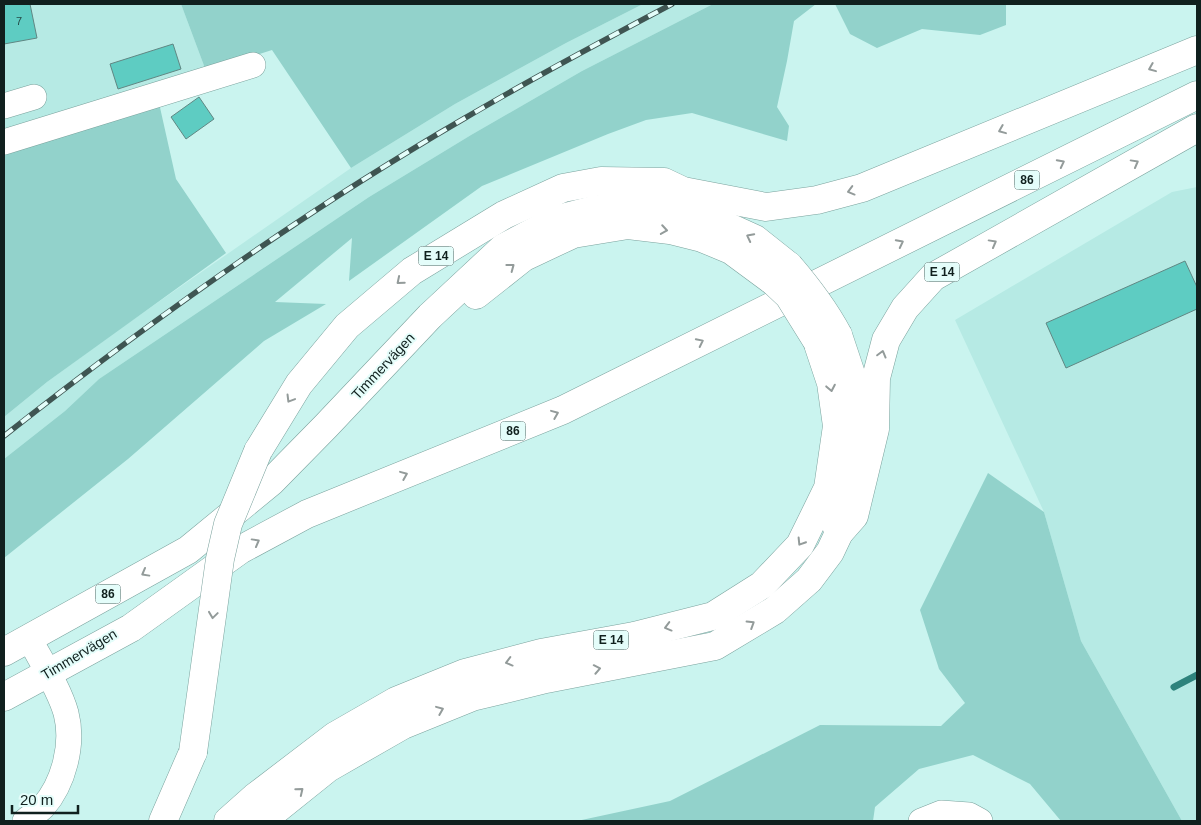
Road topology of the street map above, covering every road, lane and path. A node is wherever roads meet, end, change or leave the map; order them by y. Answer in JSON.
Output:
{"nodes":[{"id":1,"x":1197,"y":50,"type":"edge"},
{"id":2,"x":254,"y":64,"type":"dead end"},
{"id":3,"x":1197,"y":95,"type":"edge"},
{"id":4,"x":34,"y":97,"type":"dead end"},
{"id":5,"x":4,"y":106,"type":"edge"},
{"id":6,"x":1197,"y":128,"type":"edge"},
{"id":7,"x":4,"y":142,"type":"edge"},
{"id":8,"x":683,"y":191,"type":"junction"},
{"id":9,"x":503,"y":248,"type":"junction"},
{"id":10,"x":781,"y":273,"type":"junction"},
{"id":11,"x":827,"y":338,"type":"junction"},
{"id":12,"x":839,"y":533,"type":"junction"},
{"id":13,"x":118,"y":634,"type":"junction"},
{"id":14,"x":29,"y":638,"type":"junction"},
{"id":15,"x":4,"y":652,"type":"edge"},
{"id":16,"x":48,"y":674,"type":"junction"},
{"id":17,"x":4,"y":697,"type":"edge"},
{"id":18,"x":25,"y":821,"type":"edge"},
{"id":19,"x":163,"y":821,"type":"edge"},
{"id":20,"x":228,"y":821,"type":"edge"},
{"id":21,"x":262,"y":821,"type":"edge"},
{"id":22,"x":921,"y":821,"type":"edge"},
{"id":23,"x":980,"y":821,"type":"edge"}],
"edges":[{"from":1,"to":8,"type":"main road","number":"E 14","one_way":true},
{"from":2,"to":7,"type":"street"},
{"from":13,"to":3,"type":"main road","number":"86","one_way":true},
{"from":4,"to":5,"type":"street"},
{"from":12,"to":6,"type":"main road","number":"E 14","one_way":true},
{"from":8,"to":9,"type":"main road","number":"86"},
{"from":8,"to":19,"type":"main road","number":"E 14","one_way":true,"bridge":true},
{"from":10,"to":9,"type":"main road","name":"Timmervägen","number":"86","one_way":true},
{"from":9,"to":14,"type":"main road","name":"Timmervägen","number":"86","one_way":true},
{"from":10,"to":11,"type":"main road","number":"E 14","bridge":true},
{"from":13,"to":10,"type":"main road","name":"Timmervägen","number":"E 14","one_way":true},
{"from":11,"to":12,"type":"main road"},
{"from":11,"to":20,"type":"main road","number":"E 14","one_way":true},
{"from":21,"to":12,"type":"main road","number":"E 14","one_way":true},
{"from":13,"to":16,"type":"main road","name":"Timmervägen","number":"86"},
{"from":14,"to":15,"type":"main road","name":"Timmervägen","number":"86"},
{"from":14,"to":16,"type":"street"},
{"from":16,"to":17,"type":"main road","name":"Timmervägen","number":"86"},
{"from":16,"to":18,"type":"street"},
{"from":22,"to":23,"type":"street"}]}
